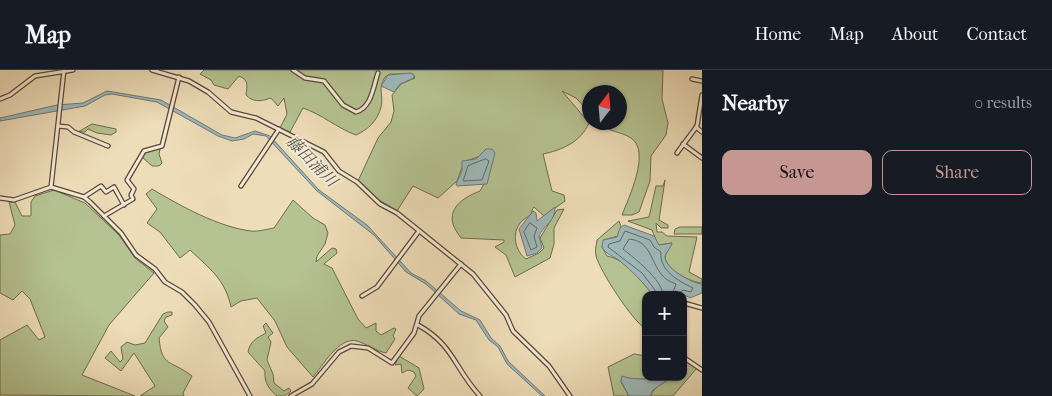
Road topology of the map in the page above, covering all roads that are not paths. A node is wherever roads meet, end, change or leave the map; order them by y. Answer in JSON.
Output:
{"nodes":[{"id":1,"x":73,"y":70,"type":"edge"},
{"id":2,"x":152,"y":70,"type":"edge"},
{"id":3,"x":294,"y":70,"type":"edge"},
{"id":4,"x":64,"y":71,"type":"edge"},
{"id":5,"x":378,"y":73,"type":"dead end"},
{"id":6,"x":179,"y":77,"type":"junction"},
{"id":7,"x":692,"y":79,"type":"dead end"},
{"id":8,"x":702,"y":82,"type":"edge"},
{"id":9,"x":702,"y":95,"type":"edge"},
{"id":10,"x":0,"y":99,"type":"edge"},
{"id":11,"x":701,"y":117,"type":"edge"},
{"id":12,"x":58,"y":126,"type":"junction"},
{"id":13,"x":696,"y":127,"type":"junction"},
{"id":14,"x":279,"y":129,"type":"junction"},
{"id":15,"x":702,"y":132,"type":"edge"},
{"id":16,"x":683,"y":144,"type":"junction"},
{"id":17,"x":108,"y":146,"type":"dead end"},
{"id":18,"x":677,"y":153,"type":"dead end"},
{"id":19,"x":702,"y":158,"type":"edge"},
{"id":20,"x":241,"y":186,"type":"dead end"},
{"id":21,"x":51,"y":187,"type":"junction"},
{"id":22,"x":0,"y":198,"type":"edge"},
{"id":23,"x":84,"y":198,"type":"junction"},
{"id":24,"x":124,"y":204,"type":"junction"},
{"id":25,"x":104,"y":216,"type":"junction"},
{"id":26,"x":419,"y":231,"type":"junction"},
{"id":27,"x":461,"y":264,"type":"junction"},
{"id":28,"x":362,"y":296,"type":"dead end"},
{"id":29,"x":687,"y":304,"type":"edge"},
{"id":30,"x":702,"y":308,"type":"edge"},
{"id":31,"x":418,"y":325,"type":"junction"},
{"id":32,"x":687,"y":360,"type":"edge"},
{"id":33,"x":702,"y":370,"type":"edge"},
{"id":34,"x":250,"y":396,"type":"edge"},
{"id":35,"x":291,"y":396,"type":"edge"},
{"id":36,"x":480,"y":396,"type":"edge"},
{"id":37,"x":570,"y":396,"type":"edge"}],
"edges":[{"from":1,"to":4,"type":"street"},
{"from":2,"to":6,"type":"street"},
{"from":3,"to":5,"type":"street"},
{"from":4,"to":10,"type":"street"},
{"from":4,"to":12,"type":"street"},
{"from":6,"to":14,"type":"street"},
{"from":6,"to":24,"type":"street"},
{"from":7,"to":8,"type":"street"},
{"from":9,"to":11,"type":"street"},
{"from":11,"to":13,"type":"street"},
{"from":12,"to":17,"type":"street"},
{"from":12,"to":21,"type":"street"},
{"from":13,"to":15,"type":"street"},
{"from":13,"to":16,"type":"street"},
{"from":14,"to":20,"type":"street"},
{"from":14,"to":26,"type":"street"},
{"from":16,"to":18,"type":"street"},
{"from":16,"to":19,"type":"street"},
{"from":21,"to":22,"type":"street"},
{"from":21,"to":23,"type":"street"},
{"from":23,"to":24,"type":"street"},
{"from":23,"to":25,"type":"street"},
{"from":24,"to":25,"type":"street"},
{"from":25,"to":34,"type":"street"},
{"from":26,"to":27,"type":"street"},
{"from":26,"to":28,"type":"street"},
{"from":27,"to":31,"type":"street"},
{"from":27,"to":37,"type":"street"},
{"from":29,"to":30,"type":"street"},
{"from":31,"to":35,"type":"street"},
{"from":31,"to":36,"type":"street"},
{"from":32,"to":33,"type":"street"}]}
